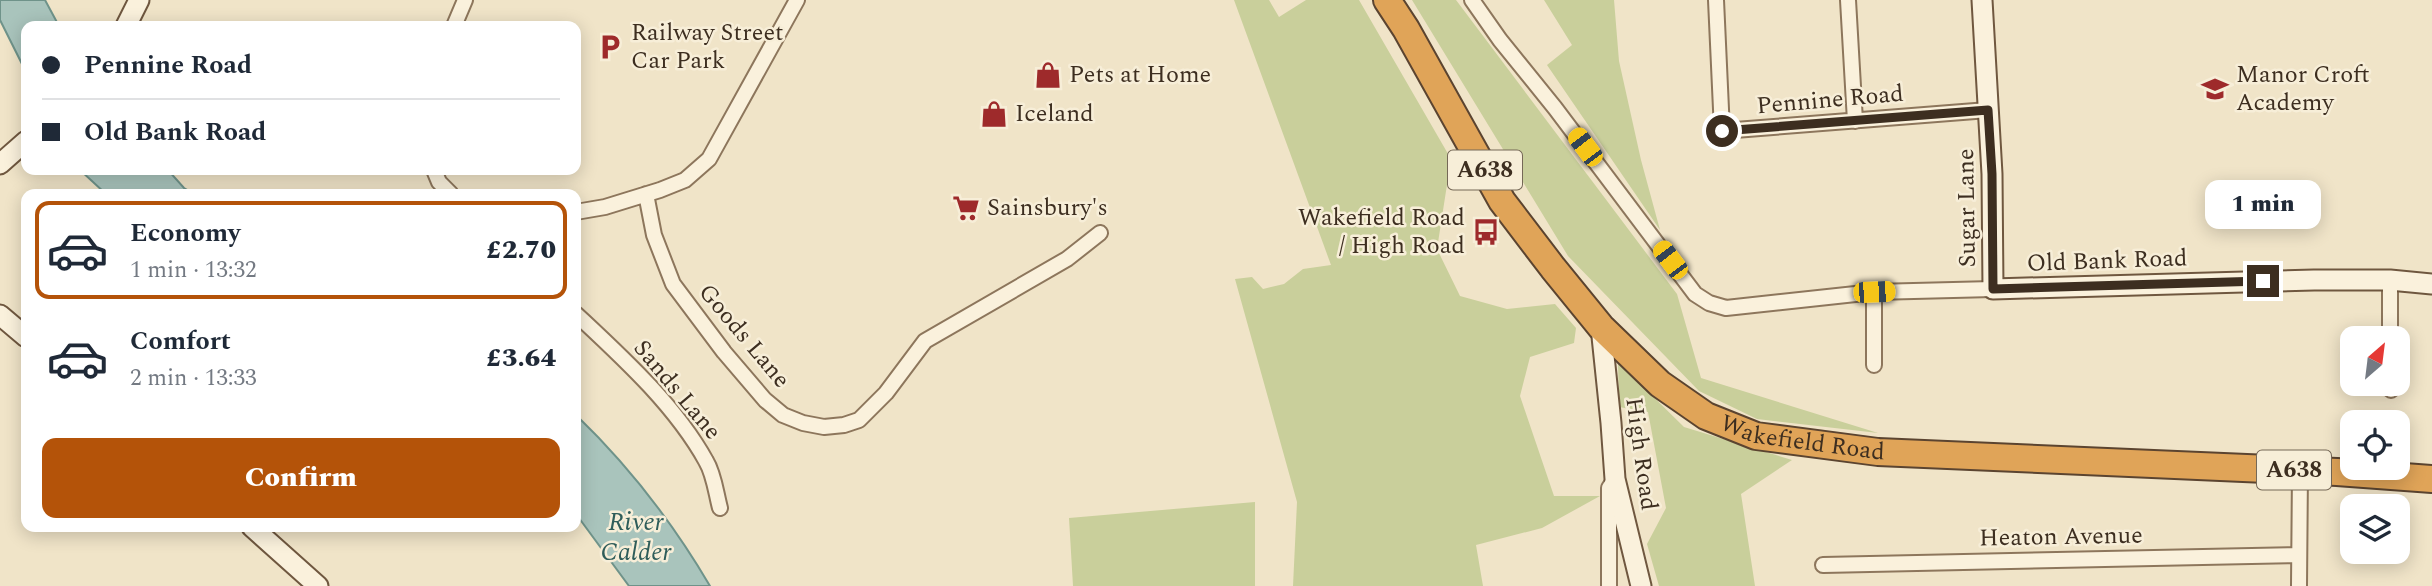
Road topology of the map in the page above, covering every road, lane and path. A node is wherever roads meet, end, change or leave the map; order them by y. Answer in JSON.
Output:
{"nodes":[{"id":1,"x":139,"y":0,"type":"edge"},
{"id":2,"x":465,"y":0,"type":"edge"},
{"id":3,"x":797,"y":0,"type":"edge"},
{"id":4,"x":1387,"y":0,"type":"edge"},
{"id":5,"x":1472,"y":0,"type":"edge"},
{"id":6,"x":1716,"y":0,"type":"edge"},
{"id":7,"x":1848,"y":0,"type":"edge"},
{"id":8,"x":1982,"y":0,"type":"edge"},
{"id":9,"x":128,"y":21,"type":"edge"},
{"id":10,"x":456,"y":21,"type":"edge"},
{"id":11,"x":1988,"y":110,"type":"junction"},
{"id":12,"x":1854,"y":121,"type":"junction"},
{"id":13,"x":21,"y":145,"type":"edge"},
{"id":14,"x":0,"y":164,"type":"edge"},
{"id":15,"x":436,"y":175,"type":"edge"},
{"id":16,"x":446,"y":189,"type":"edge"},
{"id":17,"x":646,"y":194,"type":"junction"},
{"id":18,"x":581,"y":211,"type":"edge"},
{"id":19,"x":1100,"y":233,"type":"dead end"},
{"id":20,"x":2390,"y":280,"type":"junction"},
{"id":21,"x":2432,"y":284,"type":"edge"},
{"id":22,"x":1993,"y":289,"type":"junction"},
{"id":23,"x":1874,"y":292,"type":"junction"},
{"id":24,"x":0,"y":315,"type":"edge"},
{"id":25,"x":581,"y":319,"type":"edge"},
{"id":26,"x":2390,"y":326,"type":"edge"},
{"id":27,"x":1601,"y":327,"type":"junction"},
{"id":28,"x":21,"y":333,"type":"edge"},
{"id":29,"x":1874,"y":365,"type":"dead end"},
{"id":30,"x":2300,"y":471,"type":"junction"},
{"id":31,"x":1615,"y":479,"type":"junction"},
{"id":32,"x":2432,"y":479,"type":"edge"},
{"id":33,"x":720,"y":508,"type":"dead end"},
{"id":34,"x":257,"y":532,"type":"edge"},
{"id":35,"x":2299,"y":555,"type":"junction"},
{"id":36,"x":1823,"y":565,"type":"dead end"},
{"id":37,"x":318,"y":586,"type":"edge"},
{"id":38,"x":1609,"y":586,"type":"edge"},
{"id":39,"x":1642,"y":586,"type":"edge"},
{"id":40,"x":2299,"y":586,"type":"edge"}],
"edges":[{"from":1,"to":9,"type":"street"},
{"from":2,"to":10,"type":"street"},
{"from":3,"to":17,"type":"street"},
{"from":4,"to":27,"type":"highway","name":"Wakefield Road","number":"A638"},
{"from":5,"to":23,"type":"street","name":"Old Bank Road"},
{"from":6,"to":12,"type":"street","name":"Pennine Road"},
{"from":7,"to":12,"type":"street"},
{"from":8,"to":11,"type":"street","name":"Sugar Lane"},
{"from":11,"to":12,"type":"street","name":"Pennine Road"},
{"from":11,"to":22,"type":"street","name":"Sugar Lane"},
{"from":13,"to":14,"type":"street"},
{"from":15,"to":16,"type":"street"},
{"from":17,"to":18,"type":"street"},
{"from":17,"to":19,"type":"street","name":"Goods Lane"},
{"from":20,"to":21,"type":"street","name":"Old Bank Road"},
{"from":20,"to":22,"type":"street","name":"Old Bank Road"},
{"from":20,"to":26,"type":"street"},
{"from":22,"to":23,"type":"street","name":"Old Bank Road"},
{"from":23,"to":29,"type":"street"},
{"from":24,"to":28,"type":"street"},
{"from":25,"to":33,"type":"street","name":"Sands Lane"},
{"from":27,"to":30,"type":"highway","name":"Wakefield Road","number":"A638"},
{"from":27,"to":31,"type":"street","name":"High Road"},
{"from":30,"to":32,"type":"highway","name":"Wakefield Road","number":"A638"},
{"from":30,"to":35,"type":"street"},
{"from":31,"to":38,"type":"street"},
{"from":31,"to":39,"type":"street","name":"High Road"},
{"from":34,"to":37,"type":"street"},
{"from":35,"to":36,"type":"street","name":"Heaton Avenue"},
{"from":35,"to":40,"type":"street"}]}
